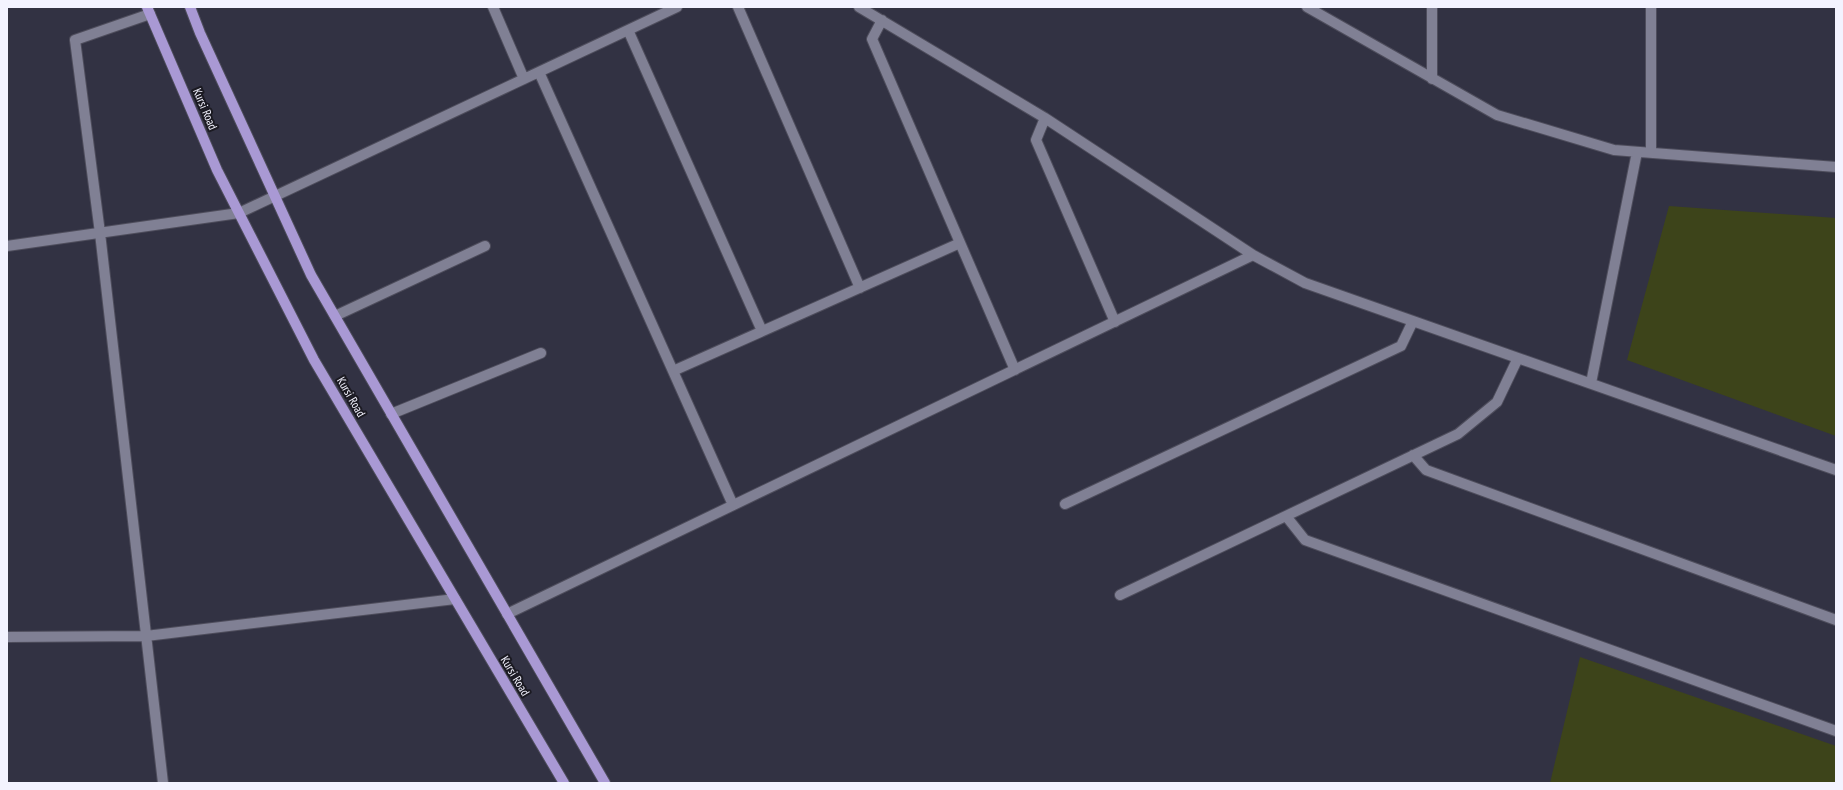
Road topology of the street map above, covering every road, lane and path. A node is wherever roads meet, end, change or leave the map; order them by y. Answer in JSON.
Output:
{"nodes":[{"id":1,"x":190,"y":7,"type":"edge"},
{"id":2,"x":493,"y":7,"type":"edge"},
{"id":3,"x":677,"y":7,"type":"edge"},
{"id":4,"x":738,"y":7,"type":"edge"},
{"id":5,"x":859,"y":7,"type":"edge"},
{"id":6,"x":1307,"y":7,"type":"edge"},
{"id":7,"x":1432,"y":7,"type":"edge"},
{"id":8,"x":1651,"y":7,"type":"edge"},
{"id":9,"x":149,"y":10,"type":"edge"},
{"id":10,"x":882,"y":20,"type":"junction"},
{"id":11,"x":628,"y":30,"type":"junction"},
{"id":12,"x":539,"y":72,"type":"junction"},
{"id":13,"x":524,"y":79,"type":"junction"},
{"id":14,"x":1432,"y":79,"type":"junction"},
{"id":15,"x":1045,"y":118,"type":"junction"},
{"id":16,"x":1637,"y":152,"type":"junction"},
{"id":17,"x":1651,"y":153,"type":"junction"},
{"id":18,"x":1836,"y":167,"type":"edge"},
{"id":19,"x":275,"y":196,"type":"junction"},
{"id":20,"x":239,"y":213,"type":"junction"},
{"id":21,"x":100,"y":233,"type":"junction"},
{"id":22,"x":960,"y":243,"type":"junction"},
{"id":23,"x":7,"y":246,"type":"edge"},
{"id":24,"x":485,"y":246,"type":"dead end"},
{"id":25,"x":1253,"y":255,"type":"junction"},
{"id":26,"x":860,"y":288,"type":"junction"},
{"id":27,"x":335,"y":316,"type":"junction"},
{"id":28,"x":1413,"y":321,"type":"junction"},
{"id":29,"x":1114,"y":322,"type":"junction"},
{"id":30,"x":762,"y":331,"type":"junction"},
{"id":31,"x":541,"y":353,"type":"dead end"},
{"id":32,"x":1518,"y":358,"type":"junction"},
{"id":33,"x":1015,"y":370,"type":"junction"},
{"id":34,"x":673,"y":371,"type":"junction"},
{"id":35,"x":1591,"y":383,"type":"junction"},
{"id":36,"x":391,"y":414,"type":"junction"},
{"id":37,"x":1413,"y":455,"type":"junction"},
{"id":38,"x":1836,"y":470,"type":"edge"},
{"id":39,"x":1065,"y":504,"type":"dead end"},
{"id":40,"x":732,"y":505,"type":"junction"},
{"id":41,"x":1286,"y":516,"type":"junction"},
{"id":42,"x":1120,"y":595,"type":"dead end"},
{"id":43,"x":455,"y":599,"type":"junction"},
{"id":44,"x":507,"y":614,"type":"junction"},
{"id":45,"x":1836,"y":620,"type":"edge"},
{"id":46,"x":146,"y":636,"type":"junction"},
{"id":47,"x":7,"y":637,"type":"edge"},
{"id":48,"x":1836,"y":730,"type":"edge"},
{"id":49,"x":163,"y":783,"type":"edge"},
{"id":50,"x":564,"y":783,"type":"edge"},
{"id":51,"x":605,"y":783,"type":"edge"}],
"edges":[{"from":1,"to":19,"type":"main road","name":"Kursi Road"},
{"from":2,"to":13,"type":"street"},
{"from":3,"to":11,"type":"street"},
{"from":4,"to":26,"type":"street"},
{"from":5,"to":10,"type":"street"},
{"from":6,"to":14,"type":"street"},
{"from":7,"to":14,"type":"street"},
{"from":8,"to":17,"type":"street"},
{"from":9,"to":20,"type":"main road","name":"Kursi Road"},
{"from":9,"to":21,"type":"street"},
{"from":10,"to":15,"type":"street"},
{"from":10,"to":22,"type":"street"},
{"from":11,"to":12,"type":"street"},
{"from":11,"to":30,"type":"street"},
{"from":12,"to":13,"type":"street"},
{"from":12,"to":34,"type":"street"},
{"from":13,"to":19,"type":"street"},
{"from":14,"to":16,"type":"street"},
{"from":15,"to":25,"type":"street"},
{"from":15,"to":29,"type":"street"},
{"from":16,"to":17,"type":"street"},
{"from":16,"to":35,"type":"street"},
{"from":17,"to":18,"type":"street"},
{"from":19,"to":20,"type":"street"},
{"from":19,"to":27,"type":"main road","name":"Kursi Road"},
{"from":20,"to":21,"type":"street"},
{"from":20,"to":43,"type":"main road","name":"Kursi Road"},
{"from":21,"to":23,"type":"street"},
{"from":21,"to":46,"type":"street"},
{"from":22,"to":26,"type":"street"},
{"from":22,"to":33,"type":"street"},
{"from":24,"to":27,"type":"street"},
{"from":25,"to":28,"type":"street"},
{"from":25,"to":29,"type":"street"},
{"from":26,"to":30,"type":"street"},
{"from":27,"to":36,"type":"main road","name":"Kursi Road"},
{"from":28,"to":32,"type":"street"},
{"from":28,"to":39,"type":"street"},
{"from":29,"to":33,"type":"street"},
{"from":30,"to":34,"type":"street"},
{"from":31,"to":36,"type":"street"},
{"from":32,"to":35,"type":"street"},
{"from":32,"to":37,"type":"street"},
{"from":33,"to":40,"type":"street"},
{"from":34,"to":40,"type":"street"},
{"from":35,"to":38,"type":"street"},
{"from":36,"to":44,"type":"main road","name":"Kursi Road"},
{"from":37,"to":41,"type":"street"},
{"from":37,"to":45,"type":"street"},
{"from":40,"to":44,"type":"street"},
{"from":41,"to":42,"type":"street"},
{"from":41,"to":48,"type":"street"},
{"from":43,"to":46,"type":"street"},
{"from":43,"to":50,"type":"main road","name":"Kursi Road"},
{"from":44,"to":51,"type":"main road","name":"Kursi Road"},
{"from":46,"to":47,"type":"street"},
{"from":46,"to":49,"type":"street"}]}
